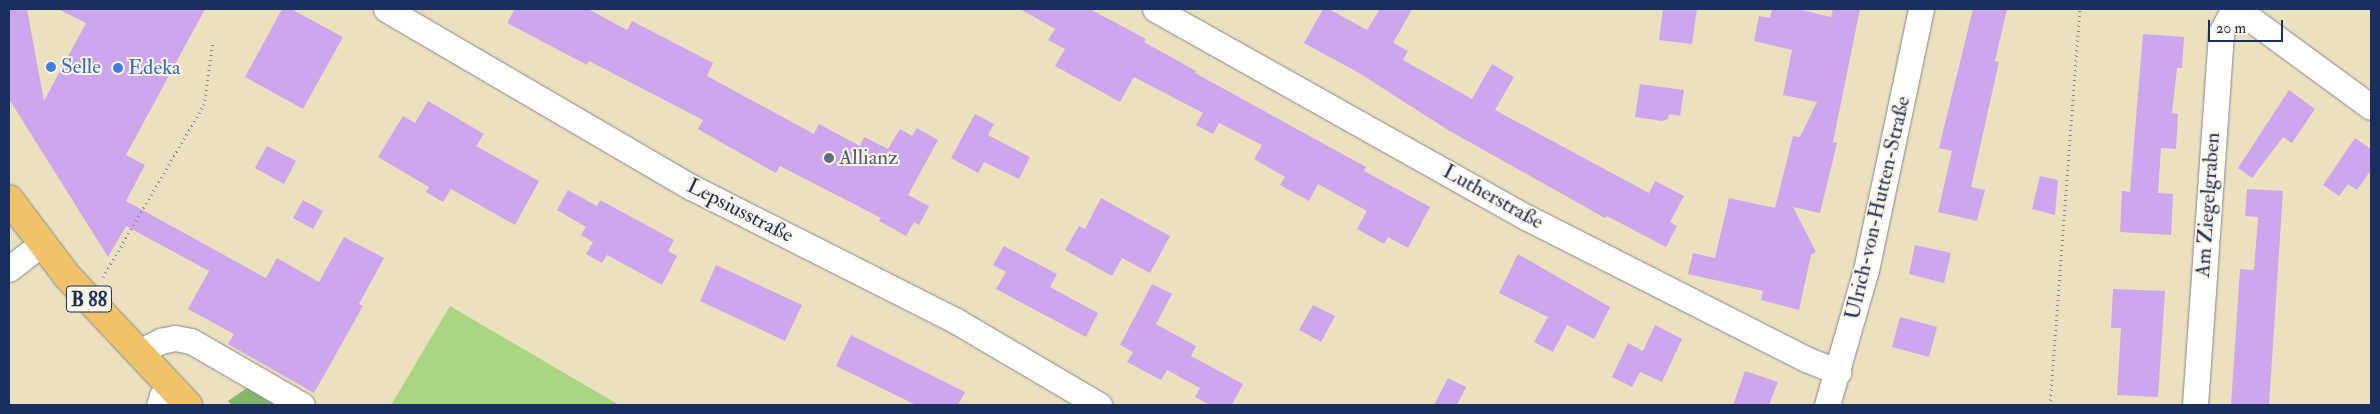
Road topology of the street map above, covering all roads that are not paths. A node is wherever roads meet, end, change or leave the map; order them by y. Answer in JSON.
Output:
{"nodes":[{"id":1,"x":386,"y":9,"type":"edge"},
{"id":2,"x":1155,"y":9,"type":"edge"},
{"id":3,"x":1922,"y":9,"type":"edge"},
{"id":4,"x":2235,"y":9,"type":"edge"},
{"id":5,"x":2371,"y":106,"type":"edge"},
{"id":6,"x":9,"y":199,"type":"edge"},
{"id":7,"x":40,"y":245,"type":"junction"},
{"id":8,"x":9,"y":269,"type":"edge"},
{"id":9,"x":139,"y":352,"type":"junction"},
{"id":10,"x":1838,"y":372,"type":"junction"},
{"id":11,"x":173,"y":399,"type":"edge"},
{"id":12,"x":302,"y":405,"type":"edge"},
{"id":13,"x":1099,"y":405,"type":"edge"},
{"id":14,"x":1827,"y":405,"type":"edge"},
{"id":15,"x":2195,"y":405,"type":"edge"}],
"edges":[{"from":1,"to":13,"type":"street","name":"Lepsiusstraße"},
{"from":2,"to":10,"type":"street","name":"Lutherstraße"},
{"from":3,"to":10,"type":"street","name":"Ulrich-von-Hutten-Straße"},
{"from":4,"to":5,"type":"street"},
{"from":4,"to":15,"type":"street","name":"Am Ziegelgraben"},
{"from":6,"to":7,"type":"main road","number":"B 88"},
{"from":7,"to":8,"type":"street"},
{"from":7,"to":9,"type":"main road","number":"B 88"},
{"from":9,"to":11,"type":"main road","number":"B 88"},
{"from":9,"to":12,"type":"street"},
{"from":10,"to":14,"type":"street","name":"Ulrich-von-Hutten-Straße"}]}
